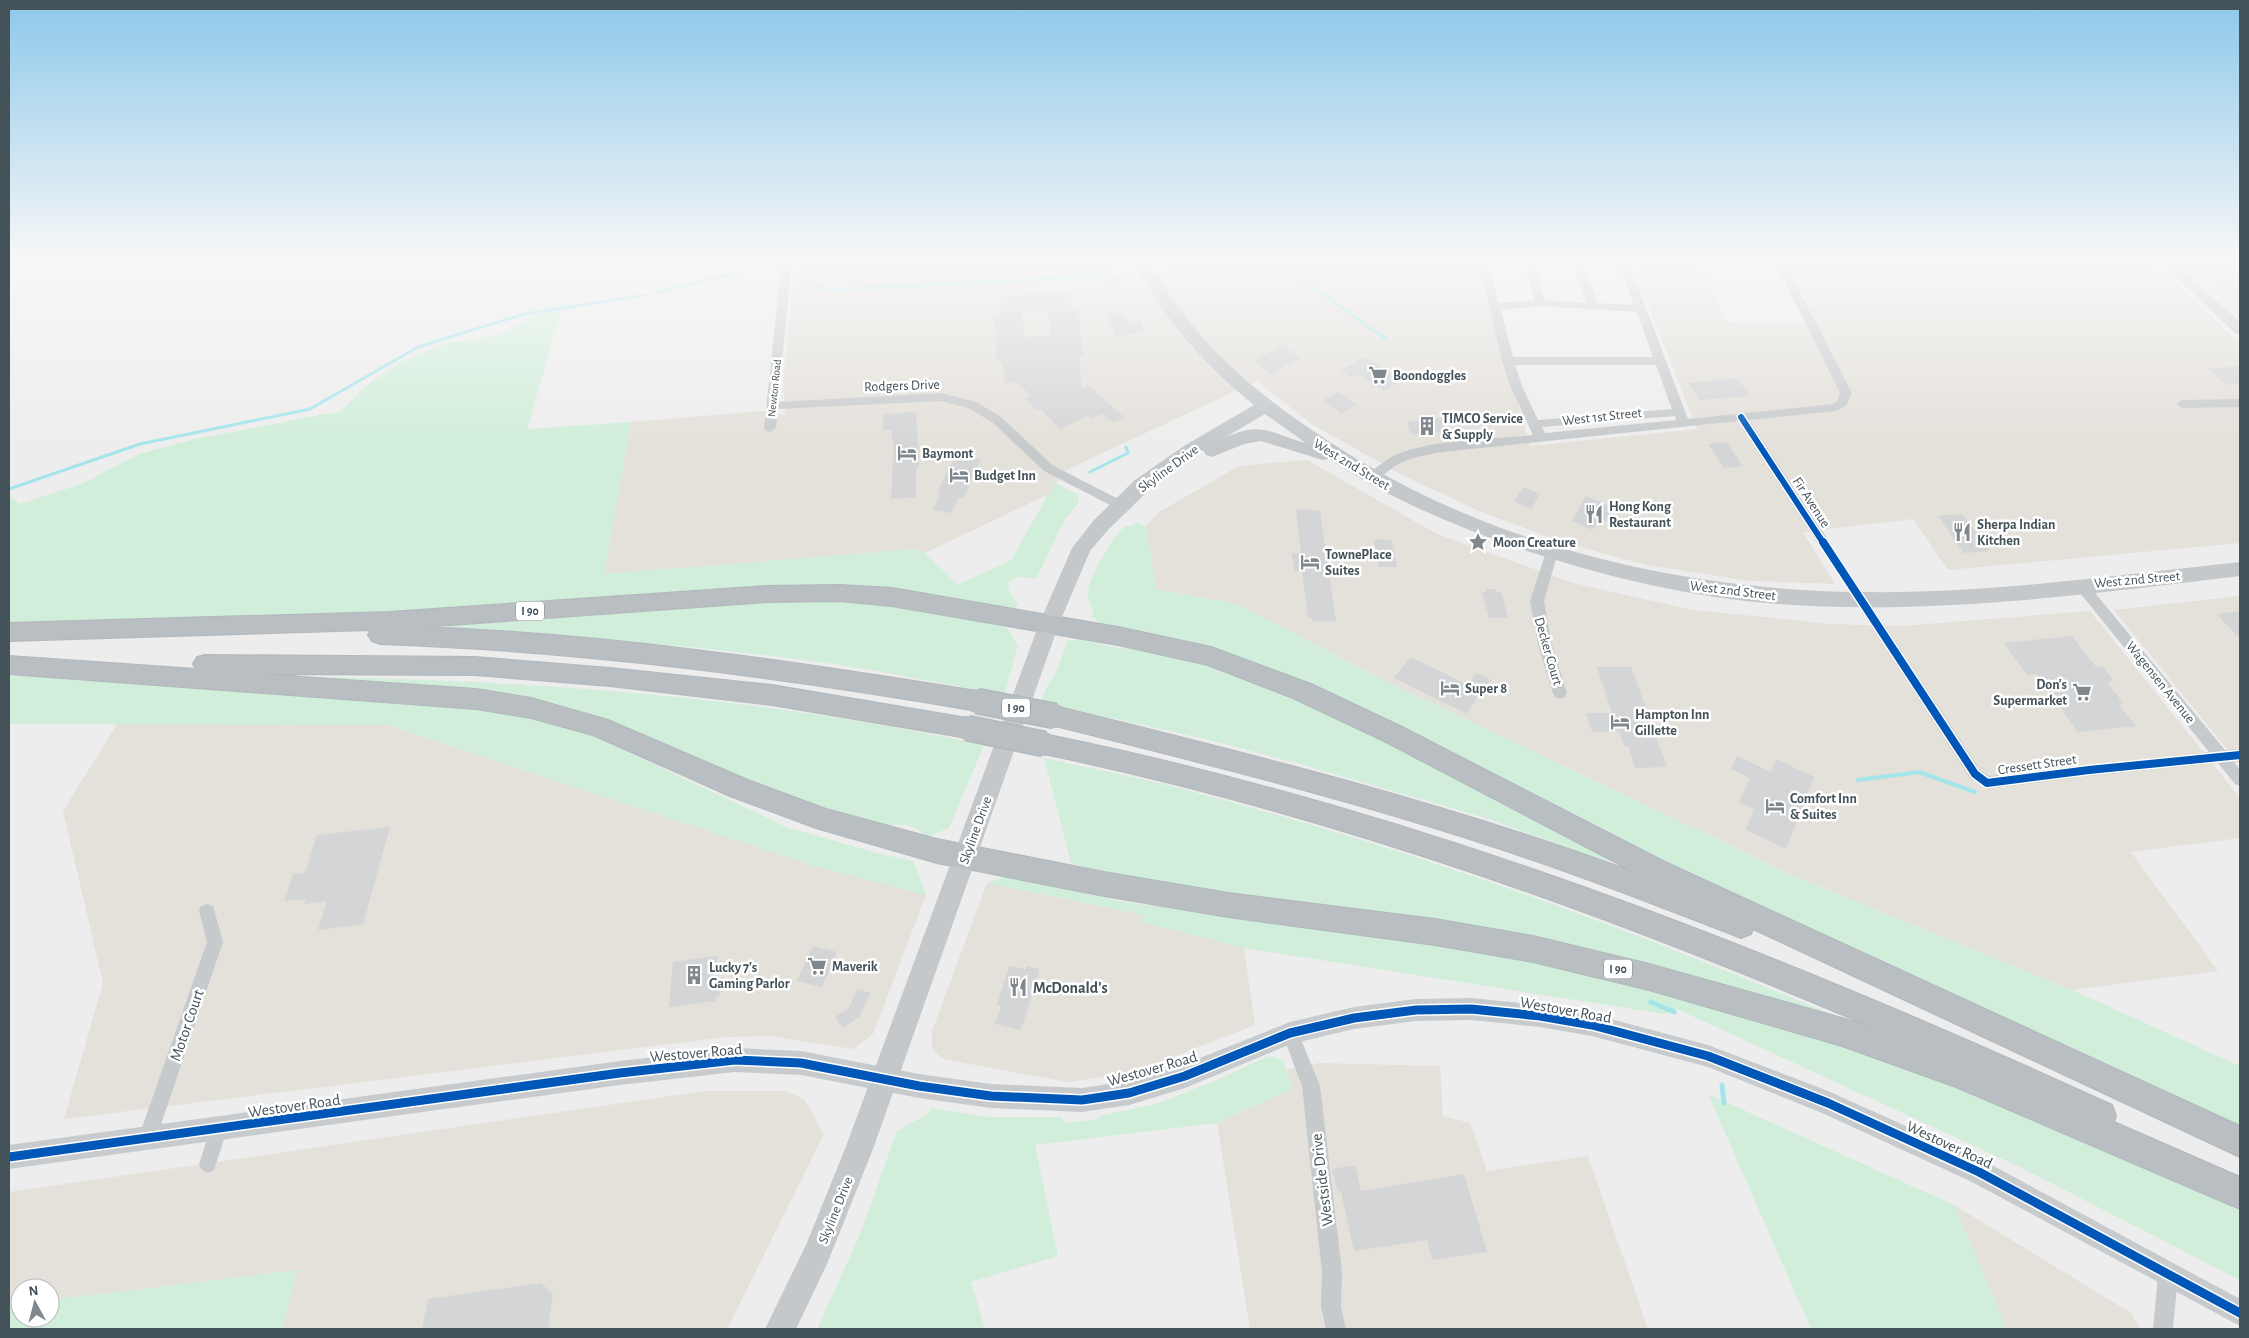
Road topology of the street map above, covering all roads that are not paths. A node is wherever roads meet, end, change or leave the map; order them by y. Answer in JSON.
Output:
{"nodes":[{"id":1,"x":782,"y":320,"type":"edge"},
{"id":2,"x":1177,"y":320,"type":"edge"},
{"id":3,"x":1499,"y":320,"type":"edge"},
{"id":4,"x":1645,"y":320,"type":"edge"},
{"id":5,"x":1809,"y":320,"type":"edge"},
{"id":6,"x":2230,"y":320,"type":"edge"},
{"id":7,"x":2240,"y":330,"type":"edge"},
{"id":8,"x":1508,"y":361,"type":"junction"},
{"id":9,"x":1661,"y":361,"type":"junction"},
{"id":10,"x":2240,"y":403,"type":"edge"},
{"id":11,"x":2182,"y":404,"type":"dead end"},
{"id":12,"x":773,"y":406,"type":"junction"},
{"id":13,"x":1265,"y":406,"type":"junction"},
{"id":14,"x":1681,"y":417,"type":"junction"},
{"id":15,"x":1741,"y":417,"type":"junction"},
{"id":16,"x":1534,"y":424,"type":"junction"},
{"id":17,"x":770,"y":428,"type":"dead end"},
{"id":18,"x":1541,"y":438,"type":"junction"},
{"id":19,"x":1335,"y":457,"type":"junction"},
{"id":20,"x":1372,"y":478,"type":"junction"},
{"id":21,"x":1142,"y":485,"type":"junction"},
{"id":22,"x":1120,"y":505,"type":"junction"},
{"id":23,"x":1552,"y":552,"type":"junction"},
{"id":24,"x":2240,"y":569,"type":"edge"},
{"id":25,"x":2081,"y":585,"type":"junction"},
{"id":26,"x":1862,"y":600,"type":"junction"},
{"id":27,"x":1049,"y":624,"type":"junction"},
{"id":28,"x":9,"y":632,"type":"edge"},
{"id":29,"x":9,"y":636,"type":"edge"},
{"id":30,"x":9,"y":665,"type":"edge"},
{"id":31,"x":1560,"y":693,"type":"dead end"},
{"id":32,"x":2240,"y":755,"type":"edge"},
{"id":33,"x":2222,"y":757,"type":"junction"},
{"id":34,"x":2240,"y":780,"type":"edge"},
{"id":35,"x":966,"y":856,"type":"junction"},
{"id":36,"x":207,"y":911,"type":"dead end"},
{"id":37,"x":1290,"y":1033,"type":"junction"},
{"id":38,"x":2018,"y":1038,"type":"junction"},
{"id":39,"x":885,"y":1079,"type":"junction"},
{"id":40,"x":218,"y":1130,"type":"junction"},
{"id":41,"x":146,"y":1139,"type":"junction"},
{"id":42,"x":2240,"y":1142,"type":"edge"},
{"id":43,"x":9,"y":1157,"type":"edge"},
{"id":44,"x":208,"y":1164,"type":"dead end"},
{"id":45,"x":2240,"y":1182,"type":"edge"},
{"id":46,"x":2240,"y":1193,"type":"edge"},
{"id":47,"x":2168,"y":1275,"type":"junction"},
{"id":48,"x":2240,"y":1313,"type":"edge"},
{"id":49,"x":780,"y":1329,"type":"edge"},
{"id":50,"x":1336,"y":1329,"type":"edge"},
{"id":51,"x":2163,"y":1329,"type":"edge"}],
"edges":[{"from":1,"to":12,"type":"street","name":"Newton Road"},
{"from":2,"to":13,"type":"main road","name":"West 2nd Street"},
{"from":3,"to":8,"type":"street"},
{"from":4,"to":9,"type":"street"},
{"from":5,"to":15,"type":"street","name":"West 1st Street"},
{"from":6,"to":7,"type":"street"},
{"from":8,"to":9,"type":"street"},
{"from":8,"to":16,"type":"street"},
{"from":9,"to":14,"type":"street"},
{"from":10,"to":11,"type":"street"},
{"from":12,"to":17,"type":"street","name":"Newton Road"},
{"from":12,"to":22,"type":"street","name":"Rodgers Drive"},
{"from":13,"to":19,"type":"main road","name":"West 2nd Street"},
{"from":13,"to":21,"type":"main road","name":"Skyline Drive"},
{"from":14,"to":15,"type":"street","name":"West 1st Street"},
{"from":14,"to":16,"type":"street"},
{"from":14,"to":18,"type":"street","name":"West 1st Street"},
{"from":15,"to":26,"type":"street","name":"Fir Avenue"},
{"from":16,"to":18,"type":"street"},
{"from":18,"to":20,"type":"street","name":"West 1st Street"},
{"from":19,"to":20,"type":"main road","name":"West 2nd Street"},
{"from":19,"to":21,"type":"main road"},
{"from":20,"to":23,"type":"main road","name":"West 2nd Street"},
{"from":21,"to":22,"type":"main road","name":"Skyline Drive"},
{"from":22,"to":27,"type":"main road","name":"Skyline Drive"},
{"from":23,"to":26,"type":"main road","name":"West 2nd Street"},
{"from":23,"to":31,"type":"street","name":"Decker Court"},
{"from":24,"to":25,"type":"main road","name":"West 2nd Street"},
{"from":25,"to":26,"type":"main road","name":"West 2nd Street"},
{"from":25,"to":33,"type":"street","name":"Wagensen Avenue"},
{"from":26,"to":33,"type":"street","name":"Cressett Street"},
{"from":27,"to":28,"type":"highway","number":"I 90"},
{"from":27,"to":35,"type":"main road","name":"Skyline Drive"},
{"from":27,"to":38,"type":"highway","number":"I 90"},
{"from":29,"to":38,"type":"highway","number":"I 90","bridge":true},
{"from":30,"to":35,"type":"highway","number":"I 90"},
{"from":30,"to":45,"type":"highway","number":"I 90","bridge":true},
{"from":32,"to":33,"type":"street","name":"Cressett Street"},
{"from":33,"to":34,"type":"street","name":"Wagensen Avenue"},
{"from":35,"to":39,"type":"main road","name":"Skyline Drive"},
{"from":35,"to":46,"type":"highway","number":"I 90"},
{"from":36,"to":41,"type":"street","name":"Motor Court"},
{"from":37,"to":39,"type":"street","name":"Westover Road"},
{"from":37,"to":47,"type":"street","name":"Westover Road"},
{"from":37,"to":50,"type":"street","name":"Westside Drive"},
{"from":38,"to":42,"type":"highway","number":"I 90"},
{"from":39,"to":40,"type":"street","name":"Westover Road"},
{"from":39,"to":49,"type":"main road","name":"Skyline Drive"},
{"from":40,"to":41,"type":"street","name":"Westover Road"},
{"from":40,"to":44,"type":"street"},
{"from":41,"to":43,"type":"street","name":"Westover Road"},
{"from":47,"to":48,"type":"street","name":"Westover Road"},
{"from":47,"to":51,"type":"street"}]}
